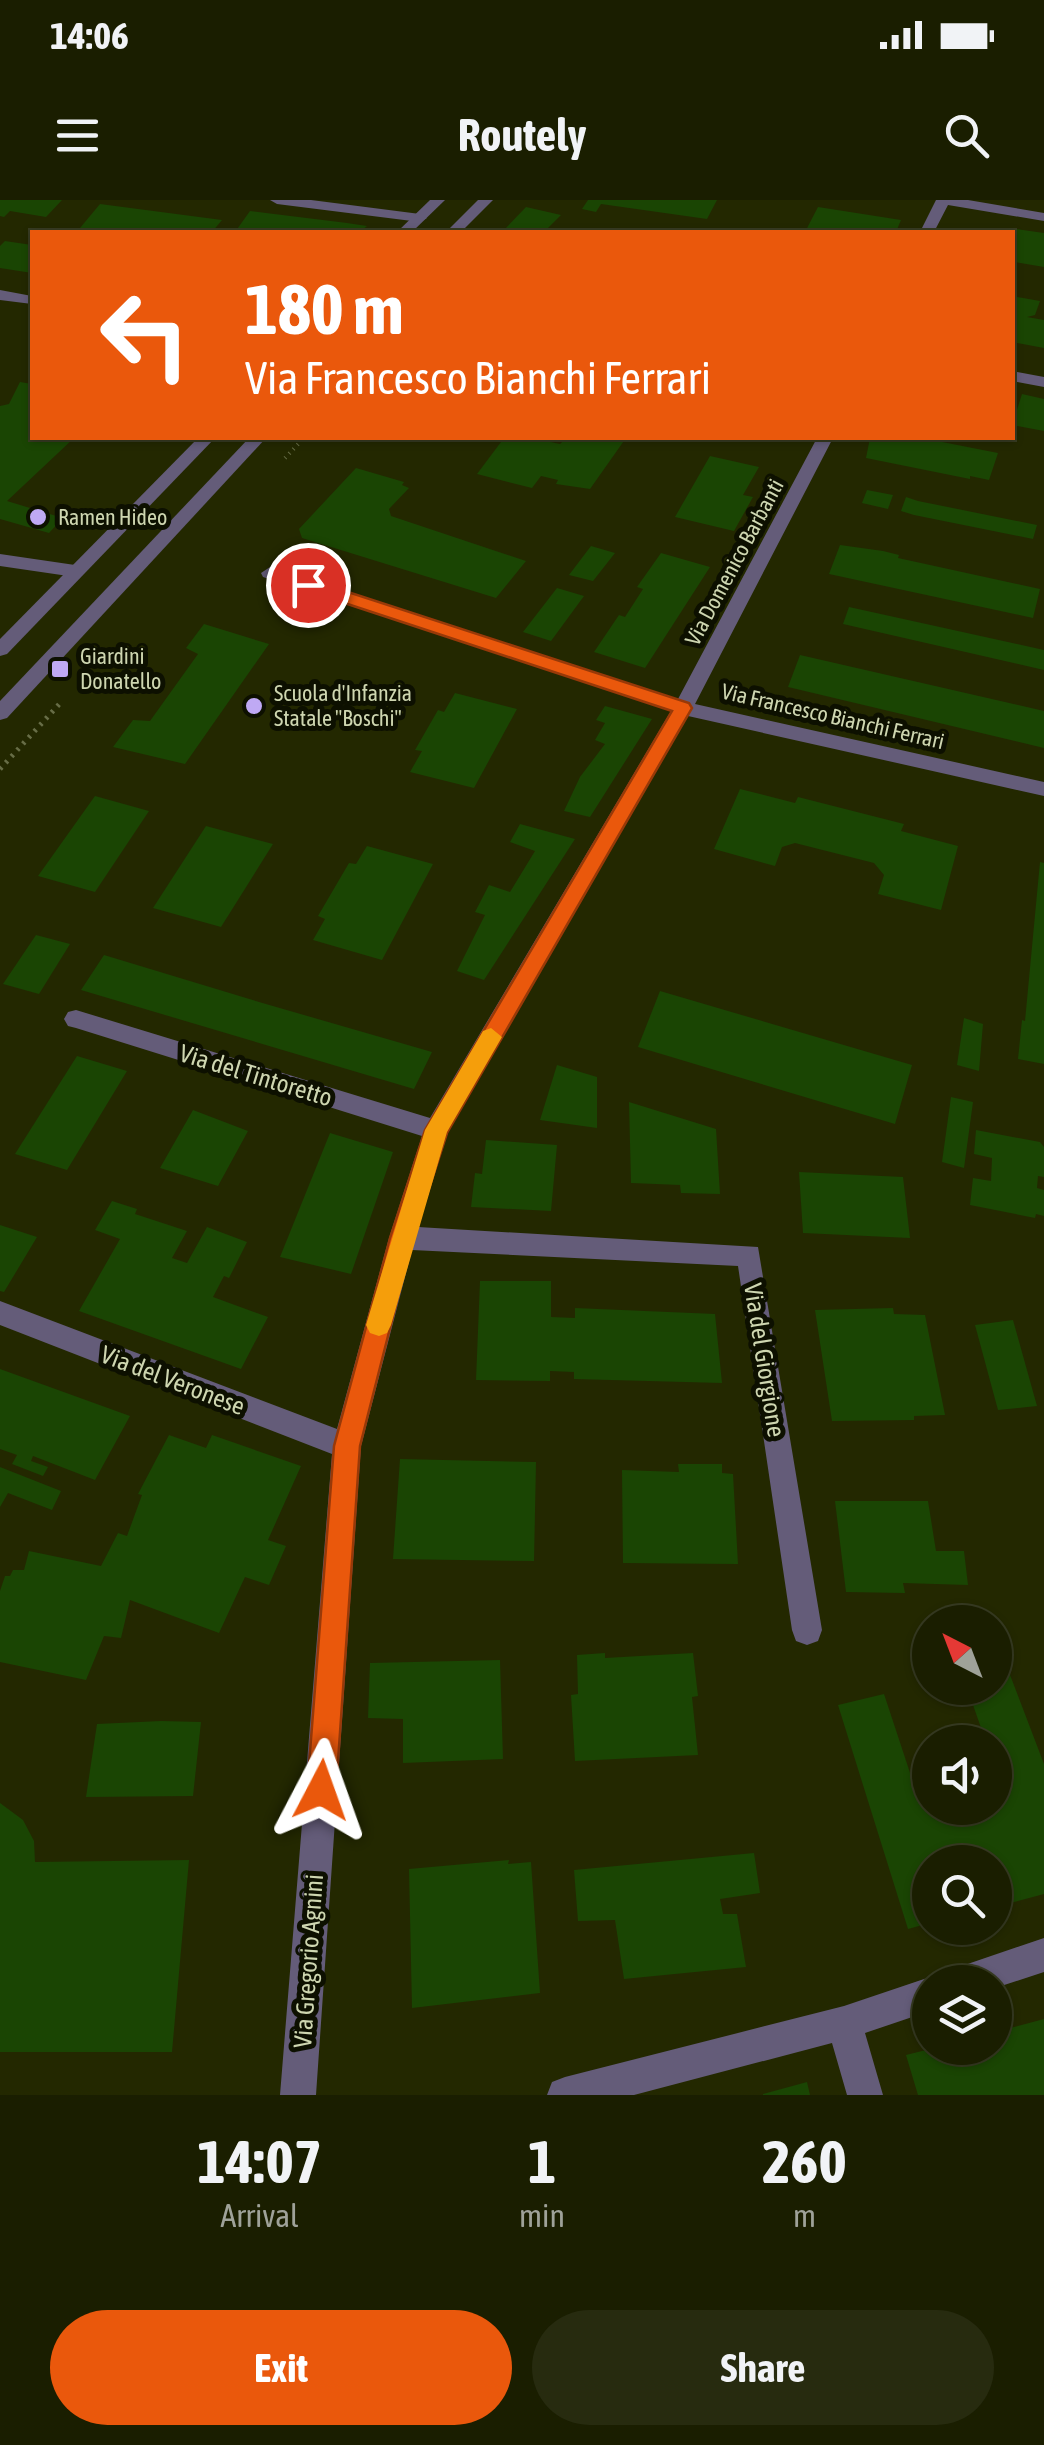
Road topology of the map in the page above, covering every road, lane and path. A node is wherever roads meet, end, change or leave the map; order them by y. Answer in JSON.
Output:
{"nodes":[{"id":1,"x":277,"y":200,"type":"edge"},
{"id":2,"x":438,"y":200,"type":"edge"},
{"id":3,"x":486,"y":200,"type":"edge"},
{"id":4,"x":943,"y":200,"type":"edge"},
{"id":5,"x":1044,"y":217,"type":"edge"},
{"id":6,"x":420,"y":218,"type":"junction"},
{"id":7,"x":406,"y":230,"type":"edge"},
{"id":8,"x":455,"y":230,"type":"edge"},
{"id":9,"x":928,"y":230,"type":"edge"},
{"id":10,"x":0,"y":295,"type":"edge"},
{"id":11,"x":30,"y":300,"type":"edge"},
{"id":12,"x":1015,"y":377,"type":"edge"},
{"id":13,"x":1044,"y":382,"type":"edge"},
{"id":14,"x":205,"y":440,"type":"edge"},
{"id":15,"x":256,"y":440,"type":"edge"},
{"id":16,"x":824,"y":440,"type":"edge"},
{"id":17,"x":0,"y":560,"type":"edge"},
{"id":18,"x":75,"y":571,"type":"junction"},
{"id":19,"x":270,"y":572,"type":"dead end"},
{"id":20,"x":0,"y":650,"type":"edge"},
{"id":21,"x":683,"y":708,"type":"junction"},
{"id":22,"x":0,"y":713,"type":"edge"},
{"id":23,"x":1044,"y":789,"type":"edge"},
{"id":24,"x":76,"y":1019,"type":"dead end"},
{"id":25,"x":436,"y":1130,"type":"junction"},
{"id":26,"x":402,"y":1238,"type":"junction"},
{"id":27,"x":0,"y":1313,"type":"edge"},
{"id":28,"x":347,"y":1446,"type":"junction"},
{"id":29,"x":807,"y":1630,"type":"dead end"},
{"id":30,"x":1044,"y":1955,"type":"edge"},
{"id":31,"x":1012,"y":1966,"type":"edge"},
{"id":32,"x":912,"y":2000,"type":"edge"},
{"id":33,"x":844,"y":2023,"type":"junction"},
{"id":34,"x":298,"y":2095,"type":"edge"},
{"id":35,"x":565,"y":2095,"type":"edge"},
{"id":36,"x":864,"y":2095,"type":"edge"}],
"edges":[{"from":1,"to":6,"type":"street"},
{"from":2,"to":6,"type":"street"},
{"from":3,"to":8,"type":"street"},
{"from":4,"to":5,"type":"street"},
{"from":4,"to":9,"type":"street"},
{"from":6,"to":7,"type":"street"},
{"from":10,"to":11,"type":"street"},
{"from":12,"to":13,"type":"street"},
{"from":14,"to":18,"type":"street"},
{"from":15,"to":22,"type":"street"},
{"from":16,"to":21,"type":"street","name":"Via Domenico Barbanti"},
{"from":17,"to":18,"type":"street"},
{"from":18,"to":20,"type":"street"},
{"from":19,"to":21,"type":"street","name":"Via Francesco Bianchi Ferrari"},
{"from":21,"to":23,"type":"street","name":"Via Francesco Bianchi Ferrari"},
{"from":21,"to":25,"type":"street","name":"Via Gregorio Agnini"},
{"from":24,"to":25,"type":"street","name":"Via del Tintoretto"},
{"from":25,"to":26,"type":"street","name":"Via Gregorio Agnini"},
{"from":26,"to":28,"type":"street","name":"Via Gregorio Agnini"},
{"from":26,"to":29,"type":"street","name":"Via del Giorgione"},
{"from":27,"to":28,"type":"street","name":"Via del Veronese"},
{"from":28,"to":34,"type":"street","name":"Via Gregorio Agnini"},
{"from":30,"to":31,"type":"street"},
{"from":32,"to":33,"type":"street"},
{"from":33,"to":35,"type":"street"},
{"from":33,"to":36,"type":"street"}]}
